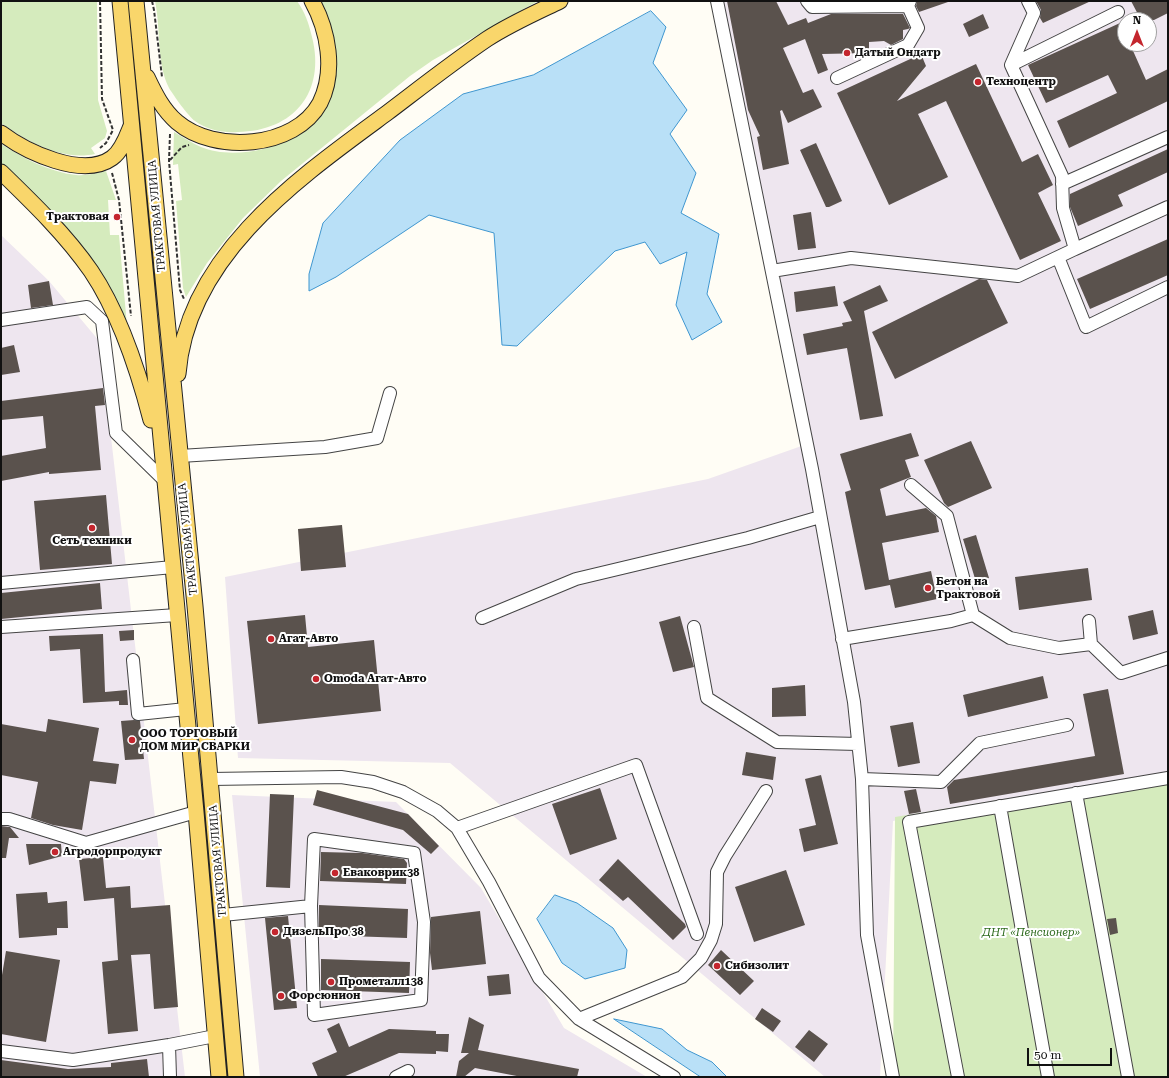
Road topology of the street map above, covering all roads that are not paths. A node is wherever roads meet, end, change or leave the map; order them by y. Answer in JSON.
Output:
{"nodes":[{"id":1,"x":120,"y":1,"type":"edge"},
{"id":2,"x":136,"y":1,"type":"edge"},
{"id":3,"x":312,"y":1,"type":"edge"},
{"id":4,"x":560,"y":1,"type":"edge"},
{"id":5,"x":717,"y":1,"type":"edge"},
{"id":6,"x":807,"y":1,"type":"edge"},
{"id":7,"x":1028,"y":1,"type":"edge"},
{"id":8,"x":909,"y":4,"type":"edge"},
{"id":9,"x":1117,"y":12,"type":"edge"},
{"id":10,"x":1011,"y":65,"type":"junction"},
{"id":11,"x":143,"y":69,"type":"junction"},
{"id":12,"x":837,"y":78,"type":"dead end"},
{"id":13,"x":132,"y":123,"type":"junction"},
{"id":14,"x":1,"y":133,"type":"edge"},
{"id":15,"x":1168,"y":137,"type":"edge"},
{"id":16,"x":1,"y":172,"type":"edge"},
{"id":17,"x":1062,"y":184,"type":"junction"},
{"id":18,"x":1168,"y":207,"type":"edge"},
{"id":19,"x":1075,"y":249,"type":"junction"},
{"id":20,"x":1058,"y":257,"type":"junction"},
{"id":21,"x":772,"y":271,"type":"junction"},
{"id":22,"x":1168,"y":287,"type":"edge"},
{"id":23,"x":1,"y":320,"type":"edge"},
{"id":24,"x":390,"y":394,"type":"dead end"},
{"id":25,"x":176,"y":413,"type":"junction"},
{"id":26,"x":180,"y":456,"type":"junction"},
{"id":27,"x":162,"y":462,"type":"junction"},
{"id":28,"x":165,"y":481,"type":"junction"},
{"id":29,"x":911,"y":485,"type":"dead end"},
{"id":30,"x":820,"y":517,"type":"junction"},
{"id":31,"x":173,"y":567,"type":"junction"},
{"id":32,"x":1,"y":583,"type":"edge"},
{"id":33,"x":177,"y":615,"type":"junction"},
{"id":34,"x":973,"y":615,"type":"junction"},
{"id":35,"x":482,"y":618,"type":"dead end"},
{"id":36,"x":1089,"y":621,"type":"dead end"},
{"id":37,"x":1,"y":627,"type":"edge"},
{"id":38,"x":694,"y":627,"type":"dead end"},
{"id":39,"x":842,"y":639,"type":"junction"},
{"id":40,"x":1091,"y":644,"type":"junction"},
{"id":41,"x":1168,"y":658,"type":"edge"},
{"id":42,"x":133,"y":660,"type":"dead end"},
{"id":43,"x":186,"y":709,"type":"junction"},
{"id":44,"x":1067,"y":725,"type":"dead end"},
{"id":45,"x":858,"y":744,"type":"junction"},
{"id":46,"x":1168,"y":778,"type":"edge"},
{"id":47,"x":211,"y":779,"type":"junction"},
{"id":48,"x":862,"y":779,"type":"junction"},
{"id":49,"x":766,"y":791,"type":"dead end"},
{"id":50,"x":1076,"y":793,"type":"junction"},
{"id":51,"x":1000,"y":806,"type":"junction"},
{"id":52,"x":196,"y":812,"type":"junction"},
{"id":53,"x":1,"y":819,"type":"edge"},
{"id":54,"x":458,"y":828,"type":"junction"},
{"id":55,"x":311,"y":906,"type":"junction"},
{"id":56,"x":223,"y":915,"type":"junction"},
{"id":57,"x":696,"y":934,"type":"dead end"},
{"id":58,"x":579,"y":1019,"type":"junction"},
{"id":59,"x":215,"y":1036,"type":"junction"},
{"id":60,"x":169,"y":1045,"type":"junction"},
{"id":61,"x":1,"y":1051,"type":"edge"},
{"id":62,"x":408,"y":1071,"type":"dead end"},
{"id":63,"x":170,"y":1077,"type":"edge"},
{"id":64,"x":218,"y":1077,"type":"edge"},
{"id":65,"x":236,"y":1077,"type":"edge"},
{"id":66,"x":396,"y":1077,"type":"edge"},
{"id":67,"x":674,"y":1077,"type":"edge"},
{"id":68,"x":893,"y":1077,"type":"edge"},
{"id":69,"x":958,"y":1077,"type":"edge"},
{"id":70,"x":1048,"y":1077,"type":"edge"},
{"id":71,"x":1128,"y":1077,"type":"edge"}],
"edges":[{"from":1,"to":13,"type":"main road","name":"ТРАКТОВАЯ УЛИЦА"},
{"from":2,"to":11,"type":"main road","name":"ТРАКТОВАЯ УЛИЦА"},
{"from":3,"to":11,"type":"main road"},
{"from":4,"to":25,"type":"main road"},
{"from":5,"to":21,"type":"lane"},
{"from":6,"to":8,"type":"lane"},
{"from":7,"to":10,"type":"lane"},
{"from":8,"to":12,"type":"lane"},
{"from":9,"to":10,"type":"lane"},
{"from":10,"to":17,"type":"lane"},
{"from":11,"to":25,"type":"main road","name":"ТРАКТОВАЯ УЛИЦА"},
{"from":13,"to":14,"type":"main road"},
{"from":13,"to":27,"type":"main road","name":"ТРАКТОВАЯ УЛИЦА"},
{"from":15,"to":17,"type":"lane"},
{"from":16,"to":27,"type":"main road"},
{"from":17,"to":19,"type":"lane"},
{"from":18,"to":19,"type":"lane"},
{"from":19,"to":20,"type":"lane"},
{"from":20,"to":21,"type":"lane"},
{"from":20,"to":22,"type":"lane"},
{"from":21,"to":30,"type":"lane"},
{"from":23,"to":28,"type":"lane"},
{"from":24,"to":26,"type":"lane"},
{"from":25,"to":26,"type":"main road","name":"ТРАКТОВАЯ УЛИЦА"},
{"from":26,"to":47,"type":"main road","name":"ТРАКТОВАЯ УЛИЦА"},
{"from":27,"to":28,"type":"main road","name":"ТРАКТОВАЯ УЛИЦА"},
{"from":28,"to":31,"type":"main road","name":"ТРАКТОВАЯ УЛИЦА"},
{"from":29,"to":34,"type":"lane"},
{"from":30,"to":35,"type":"lane"},
{"from":30,"to":39,"type":"lane"},
{"from":31,"to":32,"type":"lane"},
{"from":31,"to":33,"type":"main road","name":"ТРАКТОВАЯ УЛИЦА"},
{"from":33,"to":37,"type":"lane"},
{"from":33,"to":43,"type":"main road","name":"ТРАКТОВАЯ УЛИЦА"},
{"from":34,"to":39,"type":"lane"},
{"from":34,"to":40,"type":"lane"},
{"from":36,"to":40,"type":"lane"},
{"from":38,"to":45,"type":"lane"},
{"from":39,"to":45,"type":"lane"},
{"from":40,"to":41,"type":"lane"},
{"from":42,"to":43,"type":"lane"},
{"from":43,"to":52,"type":"main road","name":"ТРАКТОВАЯ УЛИЦА"},
{"from":44,"to":48,"type":"lane"},
{"from":45,"to":48,"type":"lane"},
{"from":46,"to":50,"type":"lane"},
{"from":47,"to":54,"type":"lane"},
{"from":47,"to":56,"type":"main road","name":"ТРАКТОВАЯ УЛИЦА"},
{"from":48,"to":68,"type":"lane"},
{"from":49,"to":58,"type":"lane"},
{"from":50,"to":51,"type":"lane"},
{"from":50,"to":71,"type":"lane"},
{"from":51,"to":69,"type":"lane"},
{"from":51,"to":70,"type":"lane"},
{"from":52,"to":53,"type":"lane"},
{"from":52,"to":59,"type":"main road","name":"ТРАКТОВАЯ УЛИЦА"},
{"from":54,"to":57,"type":"lane"},
{"from":54,"to":58,"type":"lane"},
{"from":55,"to":55,"type":"lane"},
{"from":55,"to":56,"type":"lane"},
{"from":56,"to":65,"type":"main road","name":"ТРАКТОВАЯ УЛИЦА"},
{"from":58,"to":67,"type":"lane"},
{"from":59,"to":60,"type":"lane"},
{"from":59,"to":64,"type":"main road","name":"ТРАКТОВАЯ УЛИЦА"},
{"from":60,"to":61,"type":"lane"},
{"from":60,"to":63,"type":"lane"},
{"from":62,"to":66,"type":"lane"}]}
